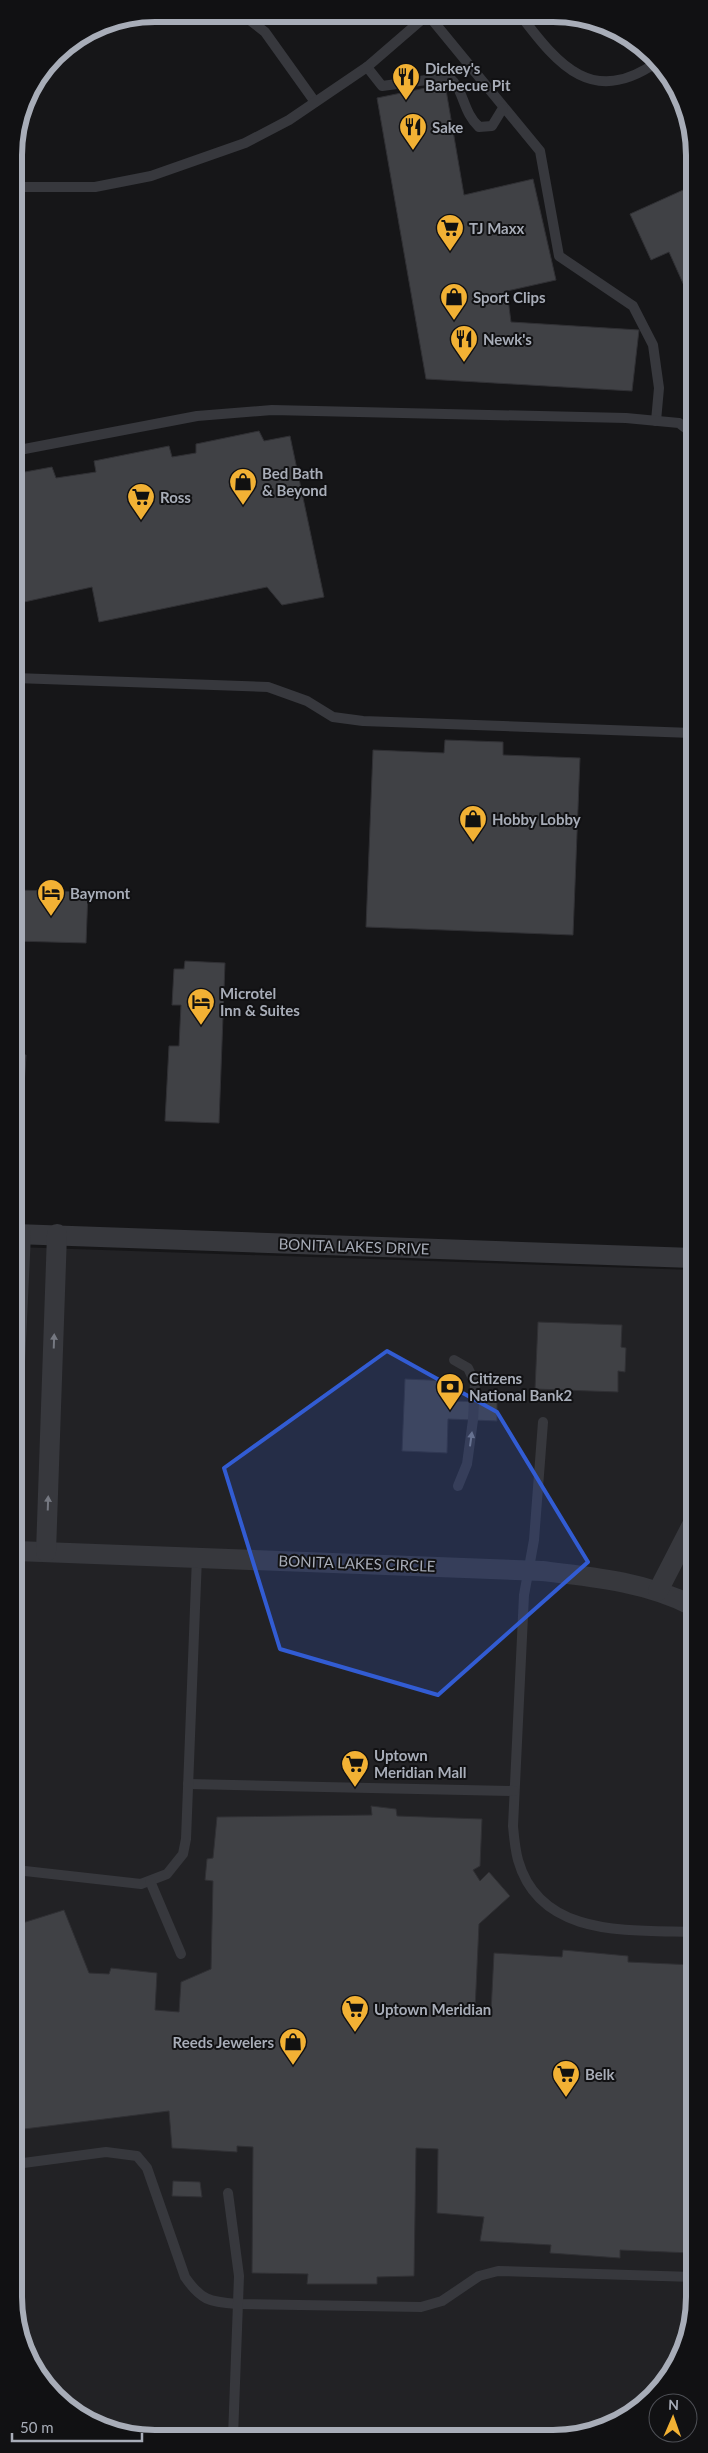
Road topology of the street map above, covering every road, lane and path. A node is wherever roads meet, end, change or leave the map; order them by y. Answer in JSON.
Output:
{"nodes":[{"id":1,"x":420,"y":22,"type":"edge"},
{"id":2,"x":432,"y":22,"type":"edge"},
{"id":3,"x":527,"y":22,"type":"edge"},
{"id":4,"x":253,"y":23,"type":"edge"},
{"id":5,"x":651,"y":66,"type":"edge"},
{"id":6,"x":367,"y":67,"type":"junction"},
{"id":7,"x":315,"y":102,"type":"junction"},
{"id":8,"x":503,"y":108,"type":"junction"},
{"id":9,"x":23,"y":187,"type":"edge"},
{"id":10,"x":656,"y":421,"type":"junction"},
{"id":11,"x":686,"y":428,"type":"edge"},
{"id":12,"x":23,"y":449,"type":"edge"},
{"id":13,"x":23,"y":678,"type":"edge"},
{"id":14,"x":686,"y":733,"type":"edge"},
{"id":15,"x":22,"y":1234,"type":"edge"},
{"id":16,"x":58,"y":1234,"type":"junction"},
{"id":17,"x":685,"y":1258,"type":"edge"},
{"id":18,"x":454,"y":1360,"type":"dead end"},
{"id":19,"x":543,"y":1422,"type":"dead end"},
{"id":20,"x":458,"y":1486,"type":"dead end"},
{"id":21,"x":685,"y":1538,"type":"edge"},
{"id":22,"x":22,"y":1551,"type":"edge"},
{"id":23,"x":46,"y":1552,"type":"junction"},
{"id":24,"x":197,"y":1557,"type":"junction"},
{"id":25,"x":528,"y":1570,"type":"junction"},
{"id":26,"x":658,"y":1591,"type":"junction"},
{"id":27,"x":685,"y":1602,"type":"edge"},
{"id":28,"x":188,"y":1784,"type":"junction"},
{"id":29,"x":514,"y":1792,"type":"junction"},
{"id":30,"x":22,"y":1871,"type":"edge"},
{"id":31,"x":150,"y":1881,"type":"junction"},
{"id":32,"x":685,"y":1932,"type":"edge"},
{"id":33,"x":181,"y":1954,"type":"dead end"},
{"id":34,"x":22,"y":2163,"type":"edge"},
{"id":35,"x":228,"y":2193,"type":"dead end"},
{"id":36,"x":685,"y":2277,"type":"edge"},
{"id":37,"x":236,"y":2304,"type":"junction"},
{"id":38,"x":233,"y":2430,"type":"edge"}],
"edges":[{"from":1,"to":6,"type":"lane"},
{"from":2,"to":8,"type":"lane"},
{"from":3,"to":5,"type":"lane"},
{"from":4,"to":7,"type":"lane"},
{"from":6,"to":7,"type":"lane"},
{"from":6,"to":8,"type":"lane"},
{"from":7,"to":9,"type":"lane"},
{"from":8,"to":10,"type":"lane"},
{"from":10,"to":11,"type":"lane"},
{"from":10,"to":12,"type":"lane"},
{"from":13,"to":14,"type":"lane"},
{"from":15,"to":16,"type":"street","name":"BONITA LAKES DRIVE"},
{"from":16,"to":17,"type":"street","name":"BONITA LAKES DRIVE"},
{"from":23,"to":16,"type":"street","one_way":true},
{"from":20,"to":18,"type":"lane","one_way":true},
{"from":19,"to":25,"type":"lane"},
{"from":21,"to":26,"type":"street"},
{"from":22,"to":23,"type":"street","name":"BONITA LAKES CIRCLE"},
{"from":23,"to":24,"type":"street","name":"BONITA LAKES CIRCLE"},
{"from":24,"to":25,"type":"street","name":"BONITA LAKES CIRCLE"},
{"from":24,"to":28,"type":"lane"},
{"from":25,"to":26,"type":"street","name":"BONITA LAKES CIRCLE"},
{"from":25,"to":29,"type":"lane"},
{"from":26,"to":27,"type":"street","name":"BONITA LAKES CIRCLE"},
{"from":28,"to":29,"type":"lane"},
{"from":28,"to":31,"type":"lane"},
{"from":29,"to":32,"type":"lane"},
{"from":30,"to":31,"type":"lane"},
{"from":31,"to":33,"type":"lane"},
{"from":34,"to":37,"type":"lane"},
{"from":35,"to":37,"type":"lane"},
{"from":36,"to":37,"type":"lane"},
{"from":37,"to":38,"type":"lane"}]}
